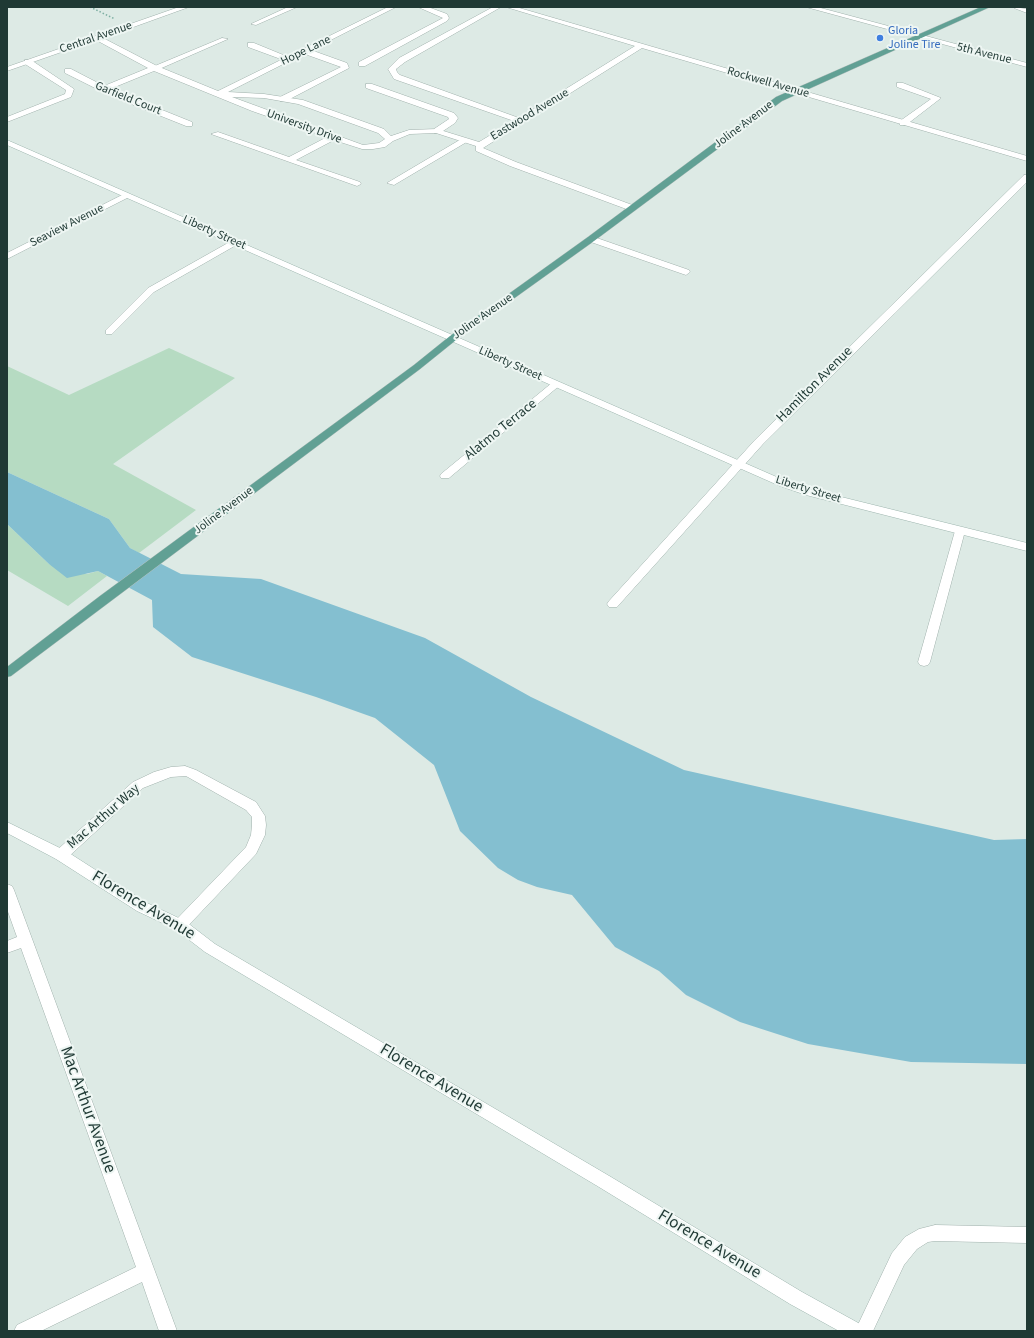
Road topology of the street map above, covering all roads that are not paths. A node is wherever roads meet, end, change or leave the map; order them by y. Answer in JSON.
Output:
{"nodes":[{"id":1,"x":186,"y":7,"type":"edge"},
{"id":2,"x":294,"y":7,"type":"edge"},
{"id":3,"x":393,"y":7,"type":"edge"},
{"id":4,"x":421,"y":7,"type":"edge"},
{"id":5,"x":498,"y":7,"type":"edge"},
{"id":6,"x":509,"y":7,"type":"edge"},
{"id":7,"x":809,"y":7,"type":"edge"},
{"id":8,"x":987,"y":7,"type":"edge"},
{"id":9,"x":1016,"y":7,"type":"edge"},
{"id":10,"x":1027,"y":11,"type":"edge"},
{"id":11,"x":254,"y":24,"type":"dead end"},
{"id":12,"x":918,"y":37,"type":"junction"},
{"id":13,"x":97,"y":38,"type":"junction"},
{"id":14,"x":224,"y":39,"type":"dead end"},
{"id":15,"x":251,"y":45,"type":"dead end"},
{"id":16,"x":640,"y":46,"type":"junction"},
{"id":17,"x":305,"y":51,"type":"junction"},
{"id":18,"x":289,"y":59,"type":"junction"},
{"id":19,"x":28,"y":62,"type":"junction"},
{"id":20,"x":362,"y":64,"type":"dead end"},
{"id":21,"x":1027,"y":65,"type":"edge"},
{"id":22,"x":154,"y":68,"type":"junction"},
{"id":23,"x":7,"y":70,"type":"edge"},
{"id":24,"x":68,"y":71,"type":"dead end"},
{"id":25,"x":900,"y":85,"type":"dead end"},
{"id":26,"x":369,"y":86,"type":"dead end"},
{"id":27,"x":104,"y":89,"type":"junction"},
{"id":28,"x":794,"y":91,"type":"junction"},
{"id":29,"x":218,"y":94,"type":"junction"},
{"id":30,"x":283,"y":99,"type":"junction"},
{"id":31,"x":7,"y":120,"type":"edge"},
{"id":32,"x":521,"y":120,"type":"junction"},
{"id":33,"x":903,"y":123,"type":"junction"},
{"id":34,"x":189,"y":124,"type":"dead end"},
{"id":35,"x":437,"y":131,"type":"junction"},
{"id":36,"x":215,"y":134,"type":"dead end"},
{"id":37,"x":333,"y":137,"type":"junction"},
{"id":38,"x":390,"y":139,"type":"junction"},
{"id":39,"x":466,"y":140,"type":"junction"},
{"id":40,"x":7,"y":142,"type":"edge"},
{"id":41,"x":480,"y":145,"type":"junction"},
{"id":42,"x":290,"y":160,"type":"junction"},
{"id":43,"x":1027,"y":160,"type":"edge"},
{"id":44,"x":1027,"y":177,"type":"edge"},
{"id":45,"x":391,"y":183,"type":"dead end"},
{"id":46,"x":358,"y":184,"type":"dead end"},
{"id":47,"x":126,"y":196,"type":"junction"},
{"id":48,"x":632,"y":208,"type":"junction"},
{"id":49,"x":590,"y":239,"type":"junction"},
{"id":50,"x":235,"y":242,"type":"junction"},
{"id":51,"x":7,"y":256,"type":"edge"},
{"id":52,"x":686,"y":272,"type":"dead end"},
{"id":53,"x":109,"y":332,"type":"dead end"},
{"id":54,"x":453,"y":338,"type":"junction"},
{"id":55,"x":556,"y":384,"type":"junction"},
{"id":56,"x":739,"y":465,"type":"junction"},
{"id":57,"x":445,"y":476,"type":"dead end"},
{"id":58,"x":960,"y":530,"type":"junction"},
{"id":59,"x":1027,"y":547,"type":"edge"},
{"id":60,"x":613,"y":604,"type":"dead end"},
{"id":61,"x":924,"y":662,"type":"dead end"},
{"id":62,"x":7,"y":673,"type":"edge"},
{"id":63,"x":7,"y":827,"type":"edge"},
{"id":64,"x":61,"y":855,"type":"junction"},
{"id":65,"x":7,"y":890,"type":"edge"},
{"id":66,"x":180,"y":925,"type":"junction"},
{"id":67,"x":25,"y":940,"type":"junction"},
{"id":68,"x":7,"y":947,"type":"edge"},
{"id":69,"x":1027,"y":1235,"type":"edge"},
{"id":70,"x":146,"y":1271,"type":"junction"},
{"id":71,"x":23,"y":1331,"type":"edge"},
{"id":72,"x":168,"y":1331,"type":"edge"},
{"id":73,"x":856,"y":1331,"type":"edge"},
{"id":74,"x":864,"y":1331,"type":"edge"}],
"edges":[{"from":1,"to":13,"type":"street","name":"Central Avenue"},
{"from":2,"to":11,"type":"street"},
{"from":3,"to":17,"type":"street","name":"Hope Lane"},
{"from":4,"to":20,"type":"street"},
{"from":5,"to":32,"type":"street"},
{"from":6,"to":16,"type":"street","name":"Rockwell Avenue"},
{"from":7,"to":12,"type":"street","name":"5th Avenue"},
{"from":8,"to":12,"type":"main road","name":"Joline Avenue"},
{"from":9,"to":10,"type":"street"},
{"from":12,"to":21,"type":"street","name":"5th Avenue"},
{"from":12,"to":28,"type":"main road","name":"Joline Avenue"},
{"from":13,"to":19,"type":"street","name":"Central Avenue"},
{"from":13,"to":22,"type":"street","name":"University Drive"},
{"from":14,"to":22,"type":"street"},
{"from":15,"to":18,"type":"street"},
{"from":16,"to":28,"type":"street","name":"Rockwell Avenue"},
{"from":16,"to":32,"type":"street","name":"Eastwood Avenue"},
{"from":17,"to":18,"type":"street","name":"Hope Lane"},
{"from":17,"to":30,"type":"street"},
{"from":18,"to":29,"type":"street","name":"Hope Lane"},
{"from":19,"to":23,"type":"street","name":"Central Avenue"},
{"from":19,"to":31,"type":"street"},
{"from":22,"to":27,"type":"street"},
{"from":22,"to":29,"type":"street","name":"University Drive"},
{"from":24,"to":27,"type":"street","name":"Garfield Court"},
{"from":25,"to":33,"type":"street"},
{"from":26,"to":35,"type":"street"},
{"from":27,"to":34,"type":"street","name":"Garfield Court"},
{"from":28,"to":33,"type":"street","name":"Rockwell Avenue"},
{"from":28,"to":48,"type":"main road","name":"Joline Avenue"},
{"from":29,"to":30,"type":"street","name":"University Drive"},
{"from":29,"to":37,"type":"street","name":"University Drive"},
{"from":30,"to":38,"type":"street","name":"University Drive"},
{"from":32,"to":41,"type":"street","name":"Eastwood Avenue"},
{"from":33,"to":43,"type":"street","name":"Rockwell Avenue"},
{"from":35,"to":38,"type":"street","name":"University Drive"},
{"from":35,"to":39,"type":"street","name":"University Drive"},
{"from":36,"to":42,"type":"street"},
{"from":37,"to":38,"type":"street","name":"University Drive"},
{"from":37,"to":42,"type":"street"},
{"from":39,"to":41,"type":"street","name":"University Drive"},
{"from":39,"to":45,"type":"street"},
{"from":40,"to":47,"type":"street","name":"Liberty Street"},
{"from":41,"to":48,"type":"street","name":"Eastwood Avenue"},
{"from":42,"to":46,"type":"street"},
{"from":44,"to":56,"type":"street","name":"Hamilton Avenue"},
{"from":47,"to":50,"type":"street","name":"Liberty Street"},
{"from":47,"to":51,"type":"street","name":"Seaview Avenue"},
{"from":48,"to":49,"type":"main road","name":"Joline Avenue"},
{"from":49,"to":52,"type":"street"},
{"from":49,"to":54,"type":"main road","name":"Joline Avenue"},
{"from":50,"to":53,"type":"street"},
{"from":50,"to":54,"type":"street","name":"Liberty Street"},
{"from":54,"to":55,"type":"street","name":"Liberty Street"},
{"from":54,"to":62,"type":"main road","name":"Joline Avenue"},
{"from":55,"to":56,"type":"street","name":"Liberty Street"},
{"from":55,"to":57,"type":"street","name":"Alatmo Terrace"},
{"from":56,"to":58,"type":"street","name":"Liberty Street"},
{"from":56,"to":60,"type":"street","name":"Hamilton Avenue"},
{"from":58,"to":59,"type":"street","name":"Liberty Street"},
{"from":58,"to":61,"type":"street"},
{"from":63,"to":64,"type":"street","name":"Florence Avenue"},
{"from":64,"to":66,"type":"street","name":"Florence Avenue"},
{"from":64,"to":66,"type":"street","name":"Mac Arthur Way"},
{"from":65,"to":67,"type":"street","name":"Mac Arthur Avenue"},
{"from":66,"to":73,"type":"street","name":"Florence Avenue"},
{"from":67,"to":68,"type":"street"},
{"from":67,"to":70,"type":"street","name":"Mac Arthur Avenue"},
{"from":69,"to":74,"type":"street"},
{"from":70,"to":71,"type":"street"},
{"from":70,"to":72,"type":"street","name":"Mac Arthur Avenue"}]}
